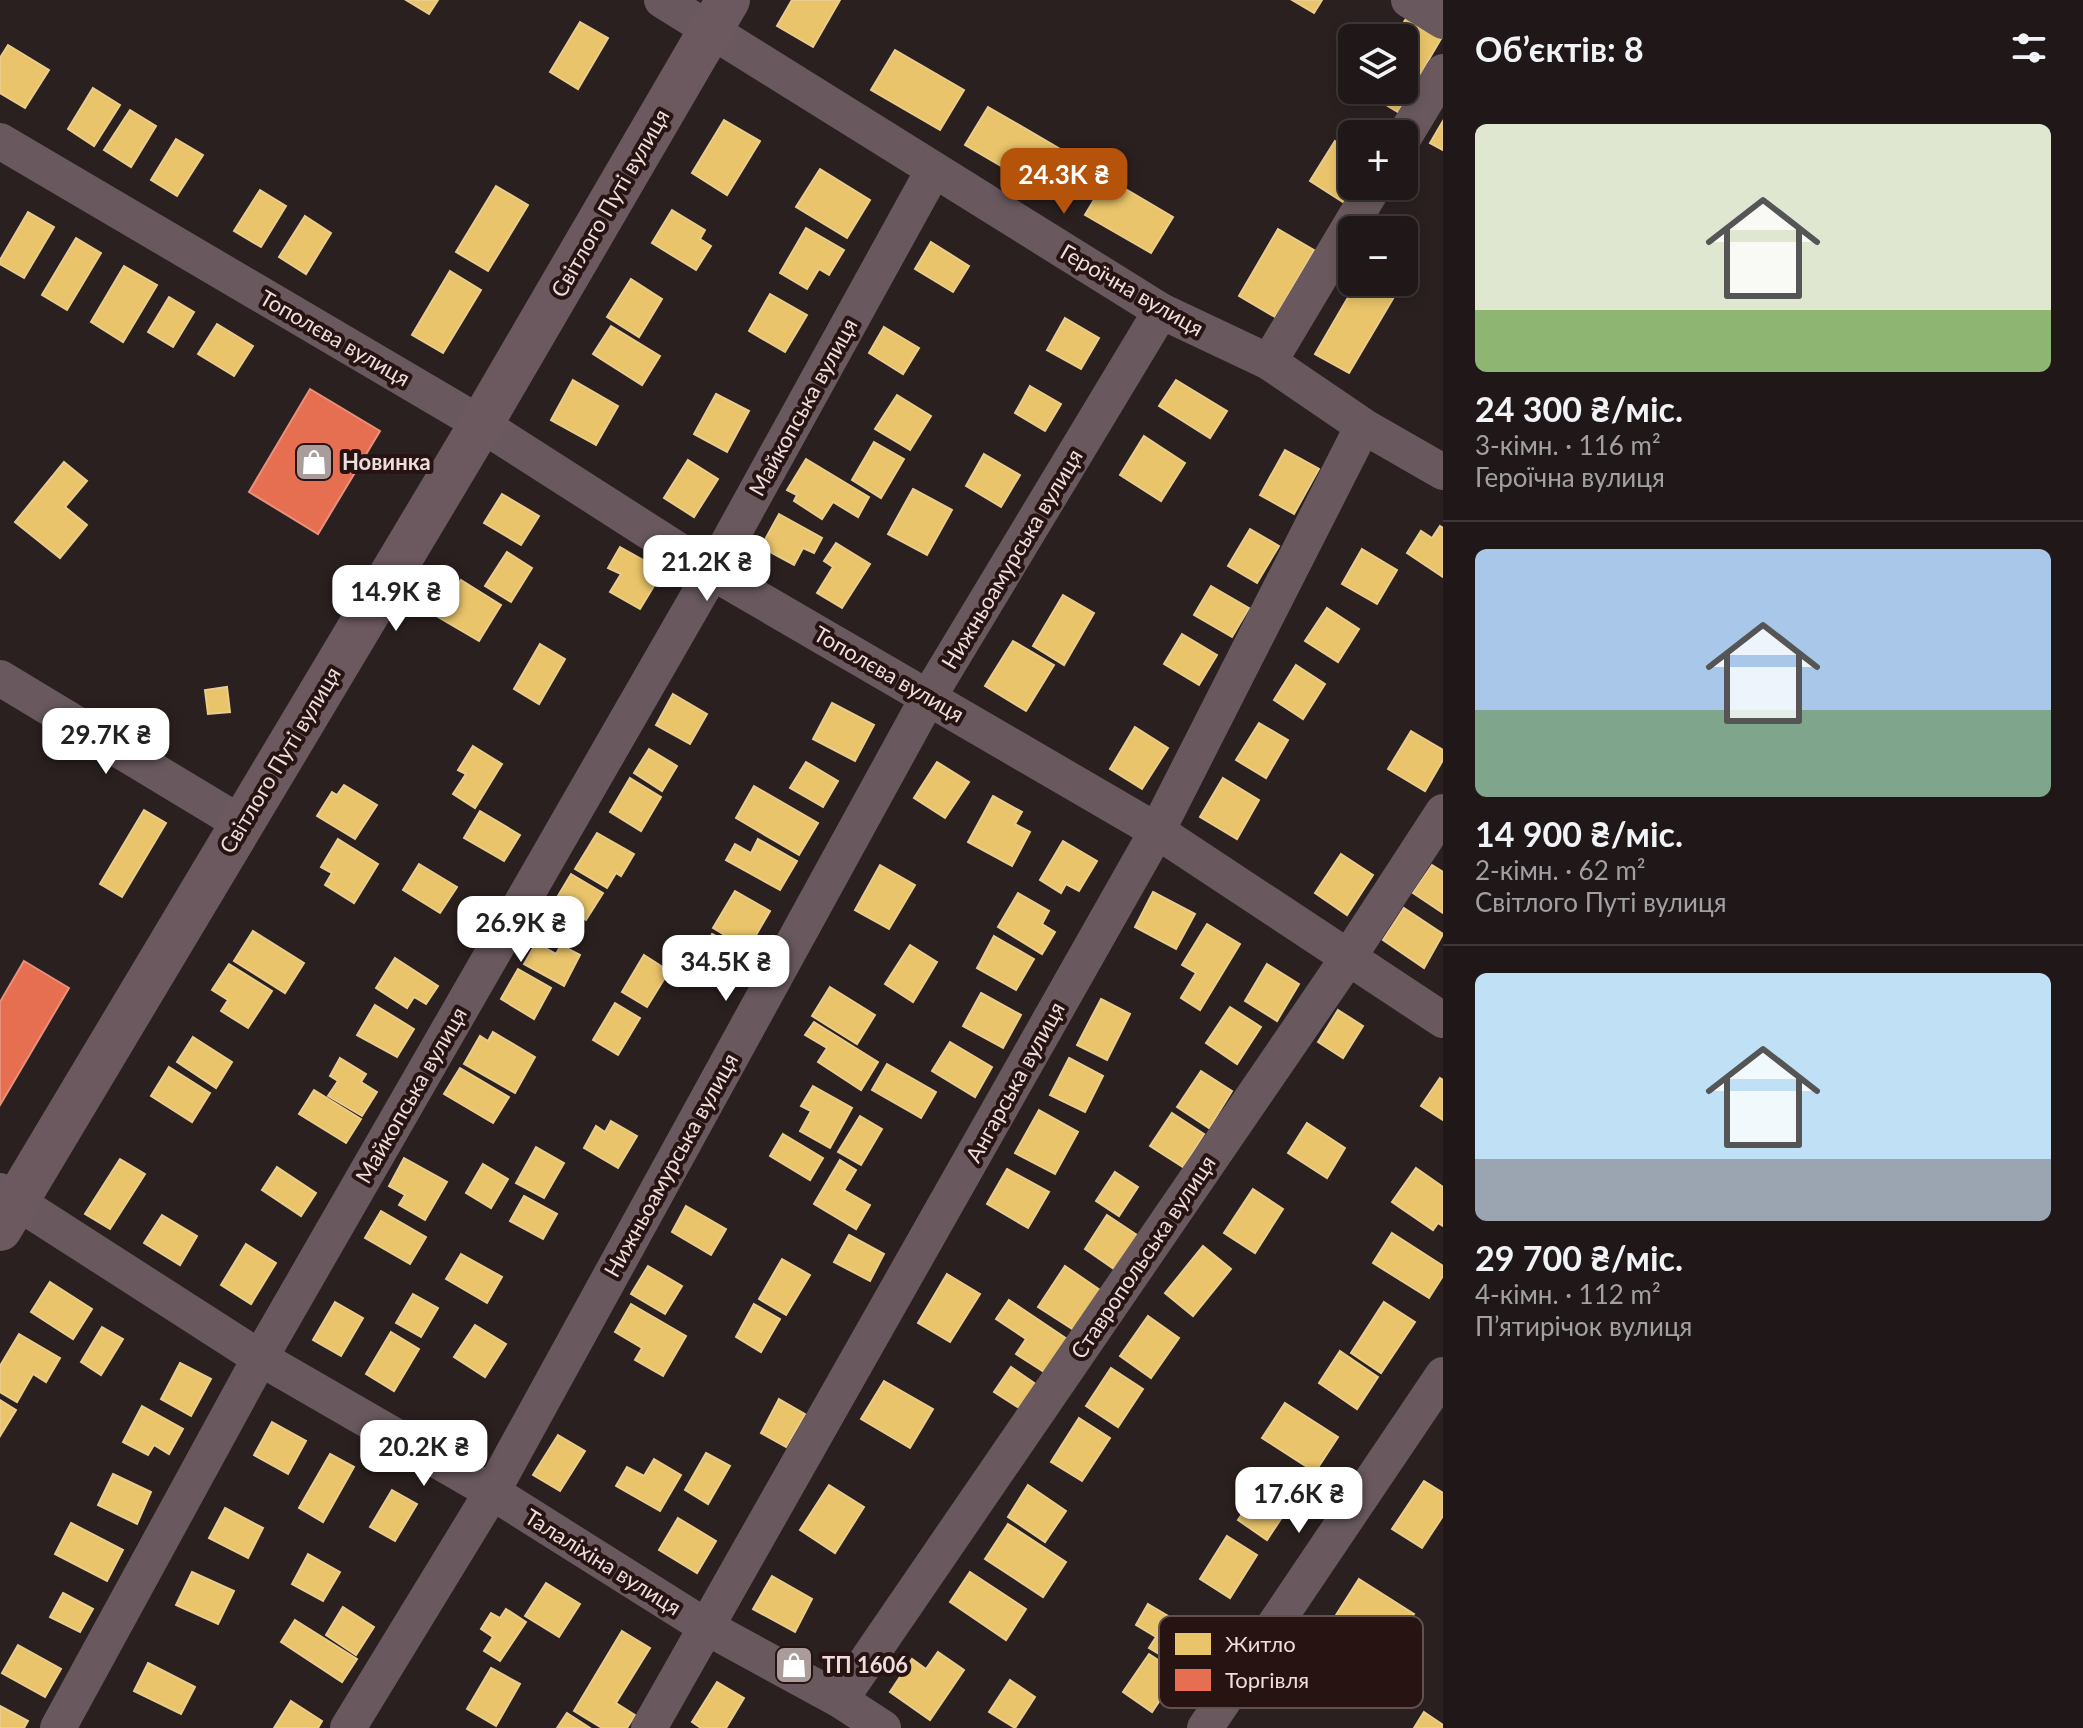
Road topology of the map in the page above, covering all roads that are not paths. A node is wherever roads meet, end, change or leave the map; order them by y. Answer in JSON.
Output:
{"nodes":[{"id":1,"x":662,"y":0,"type":"edge"},
{"id":2,"x":1409,"y":0,"type":"edge"},
{"id":3,"x":720,"y":15,"type":"edge"},
{"id":4,"x":1443,"y":21,"type":"edge"},
{"id":5,"x":1443,"y":72,"type":"edge"},
{"id":6,"x":1414,"y":120,"type":"edge"},
{"id":7,"x":0,"y":141,"type":"edge"},
{"id":8,"x":933,"y":171,"type":"junction"},
{"id":9,"x":1366,"y":200,"type":"edge"},
{"id":10,"x":1161,"y":311,"type":"junction"},
{"id":11,"x":1269,"y":362,"type":"junction"},
{"id":12,"x":481,"y":424,"type":"junction"},
{"id":13,"x":1363,"y":426,"type":"junction"},
{"id":14,"x":1443,"y":472,"type":"edge"},
{"id":15,"x":712,"y":572,"type":"junction"},
{"id":16,"x":0,"y":678,"type":"edge"},
{"id":17,"x":929,"y":696,"type":"junction"},
{"id":18,"x":1443,"y":812,"type":"edge"},
{"id":19,"x":242,"y":824,"type":"junction"},
{"id":20,"x":1157,"y":831,"type":"junction"},
{"id":21,"x":1348,"y":958,"type":"junction"},
{"id":22,"x":1443,"y":1020,"type":"edge"},
{"id":23,"x":6,"y":1207,"type":"edge"},
{"id":24,"x":260,"y":1358,"type":"junction"},
{"id":25,"x":1443,"y":1375,"type":"edge"},
{"id":26,"x":492,"y":1492,"type":"junction"},
{"id":27,"x":1281,"y":1616,"type":"edge"},
{"id":28,"x":708,"y":1628,"type":"junction"},
{"id":29,"x":840,"y":1700,"type":"junction"},
{"id":30,"x":1218,"y":1708,"type":"edge"},
{"id":31,"x":58,"y":1728,"type":"edge"},
{"id":32,"x":348,"y":1728,"type":"edge"},
{"id":33,"x":649,"y":1728,"type":"edge"},
{"id":34,"x":883,"y":1728,"type":"edge"},
{"id":35,"x":1205,"y":1728,"type":"edge"}],
"edges":[{"from":1,"to":3,"type":"street","name":"Героїчна вулиця"},
{"from":2,"to":4,"type":"street"},
{"from":3,"to":8,"type":"street","name":"Героїчна вулиця"},
{"from":3,"to":12,"type":"main road","name":"Світлого Путі вулиця"},
{"from":5,"to":6,"type":"street"},
{"from":7,"to":12,"type":"street","name":"Тополєва вулиця"},
{"from":8,"to":10,"type":"street","name":"Героїчна вулиця"},
{"from":8,"to":15,"type":"street","name":"Майкопська вулиця"},
{"from":9,"to":11,"type":"street"},
{"from":10,"to":11,"type":"street","name":"Героїчна вулиця"},
{"from":10,"to":17,"type":"street","name":"Нижньоамурська вулиця"},
{"from":11,"to":13,"type":"street","name":"Героїчна вулиця"},
{"from":12,"to":15,"type":"street","name":"Тополєва вулиця"},
{"from":12,"to":19,"type":"main road","name":"Світлого Путі вулиця"},
{"from":13,"to":14,"type":"street","name":"Героїчна вулиця"},
{"from":13,"to":20,"type":"street","name":"Ангарська вулиця"},
{"from":15,"to":17,"type":"street","name":"Тополєва вулиця"},
{"from":15,"to":24,"type":"street","name":"Майкопська вулиця"},
{"from":16,"to":19,"type":"street"},
{"from":17,"to":20,"type":"street","name":"Тополєва вулиця"},
{"from":17,"to":26,"type":"street","name":"Нижньоамурська вулиця"},
{"from":18,"to":21,"type":"street","name":"Ставропольська вулиця"},
{"from":19,"to":23,"type":"main road","name":"Світлого Путі вулиця"},
{"from":20,"to":21,"type":"street","name":"Тополєва вулиця"},
{"from":20,"to":28,"type":"street","name":"Ангарська вулиця"},
{"from":21,"to":22,"type":"street","name":"Тополєва вулиця"},
{"from":21,"to":29,"type":"street","name":"Ставропольська вулиця"},
{"from":23,"to":24,"type":"street","name":"Талаліхіна вулиця"},
{"from":24,"to":26,"type":"street","name":"Талаліхіна вулиця"},
{"from":24,"to":31,"type":"street","name":"Майкопська вулиця"},
{"from":25,"to":27,"type":"street"},
{"from":26,"to":28,"type":"street","name":"Талаліхіна вулиця"},
{"from":26,"to":32,"type":"street","name":"Нижньоамурська вулиця"},
{"from":28,"to":29,"type":"street","name":"Талаліхіна вулиця"},
{"from":28,"to":33,"type":"street","name":"Ангарська вулиця"},
{"from":29,"to":34,"type":"street","name":"Талаліхіна вулиця"},
{"from":30,"to":35,"type":"street"}]}
